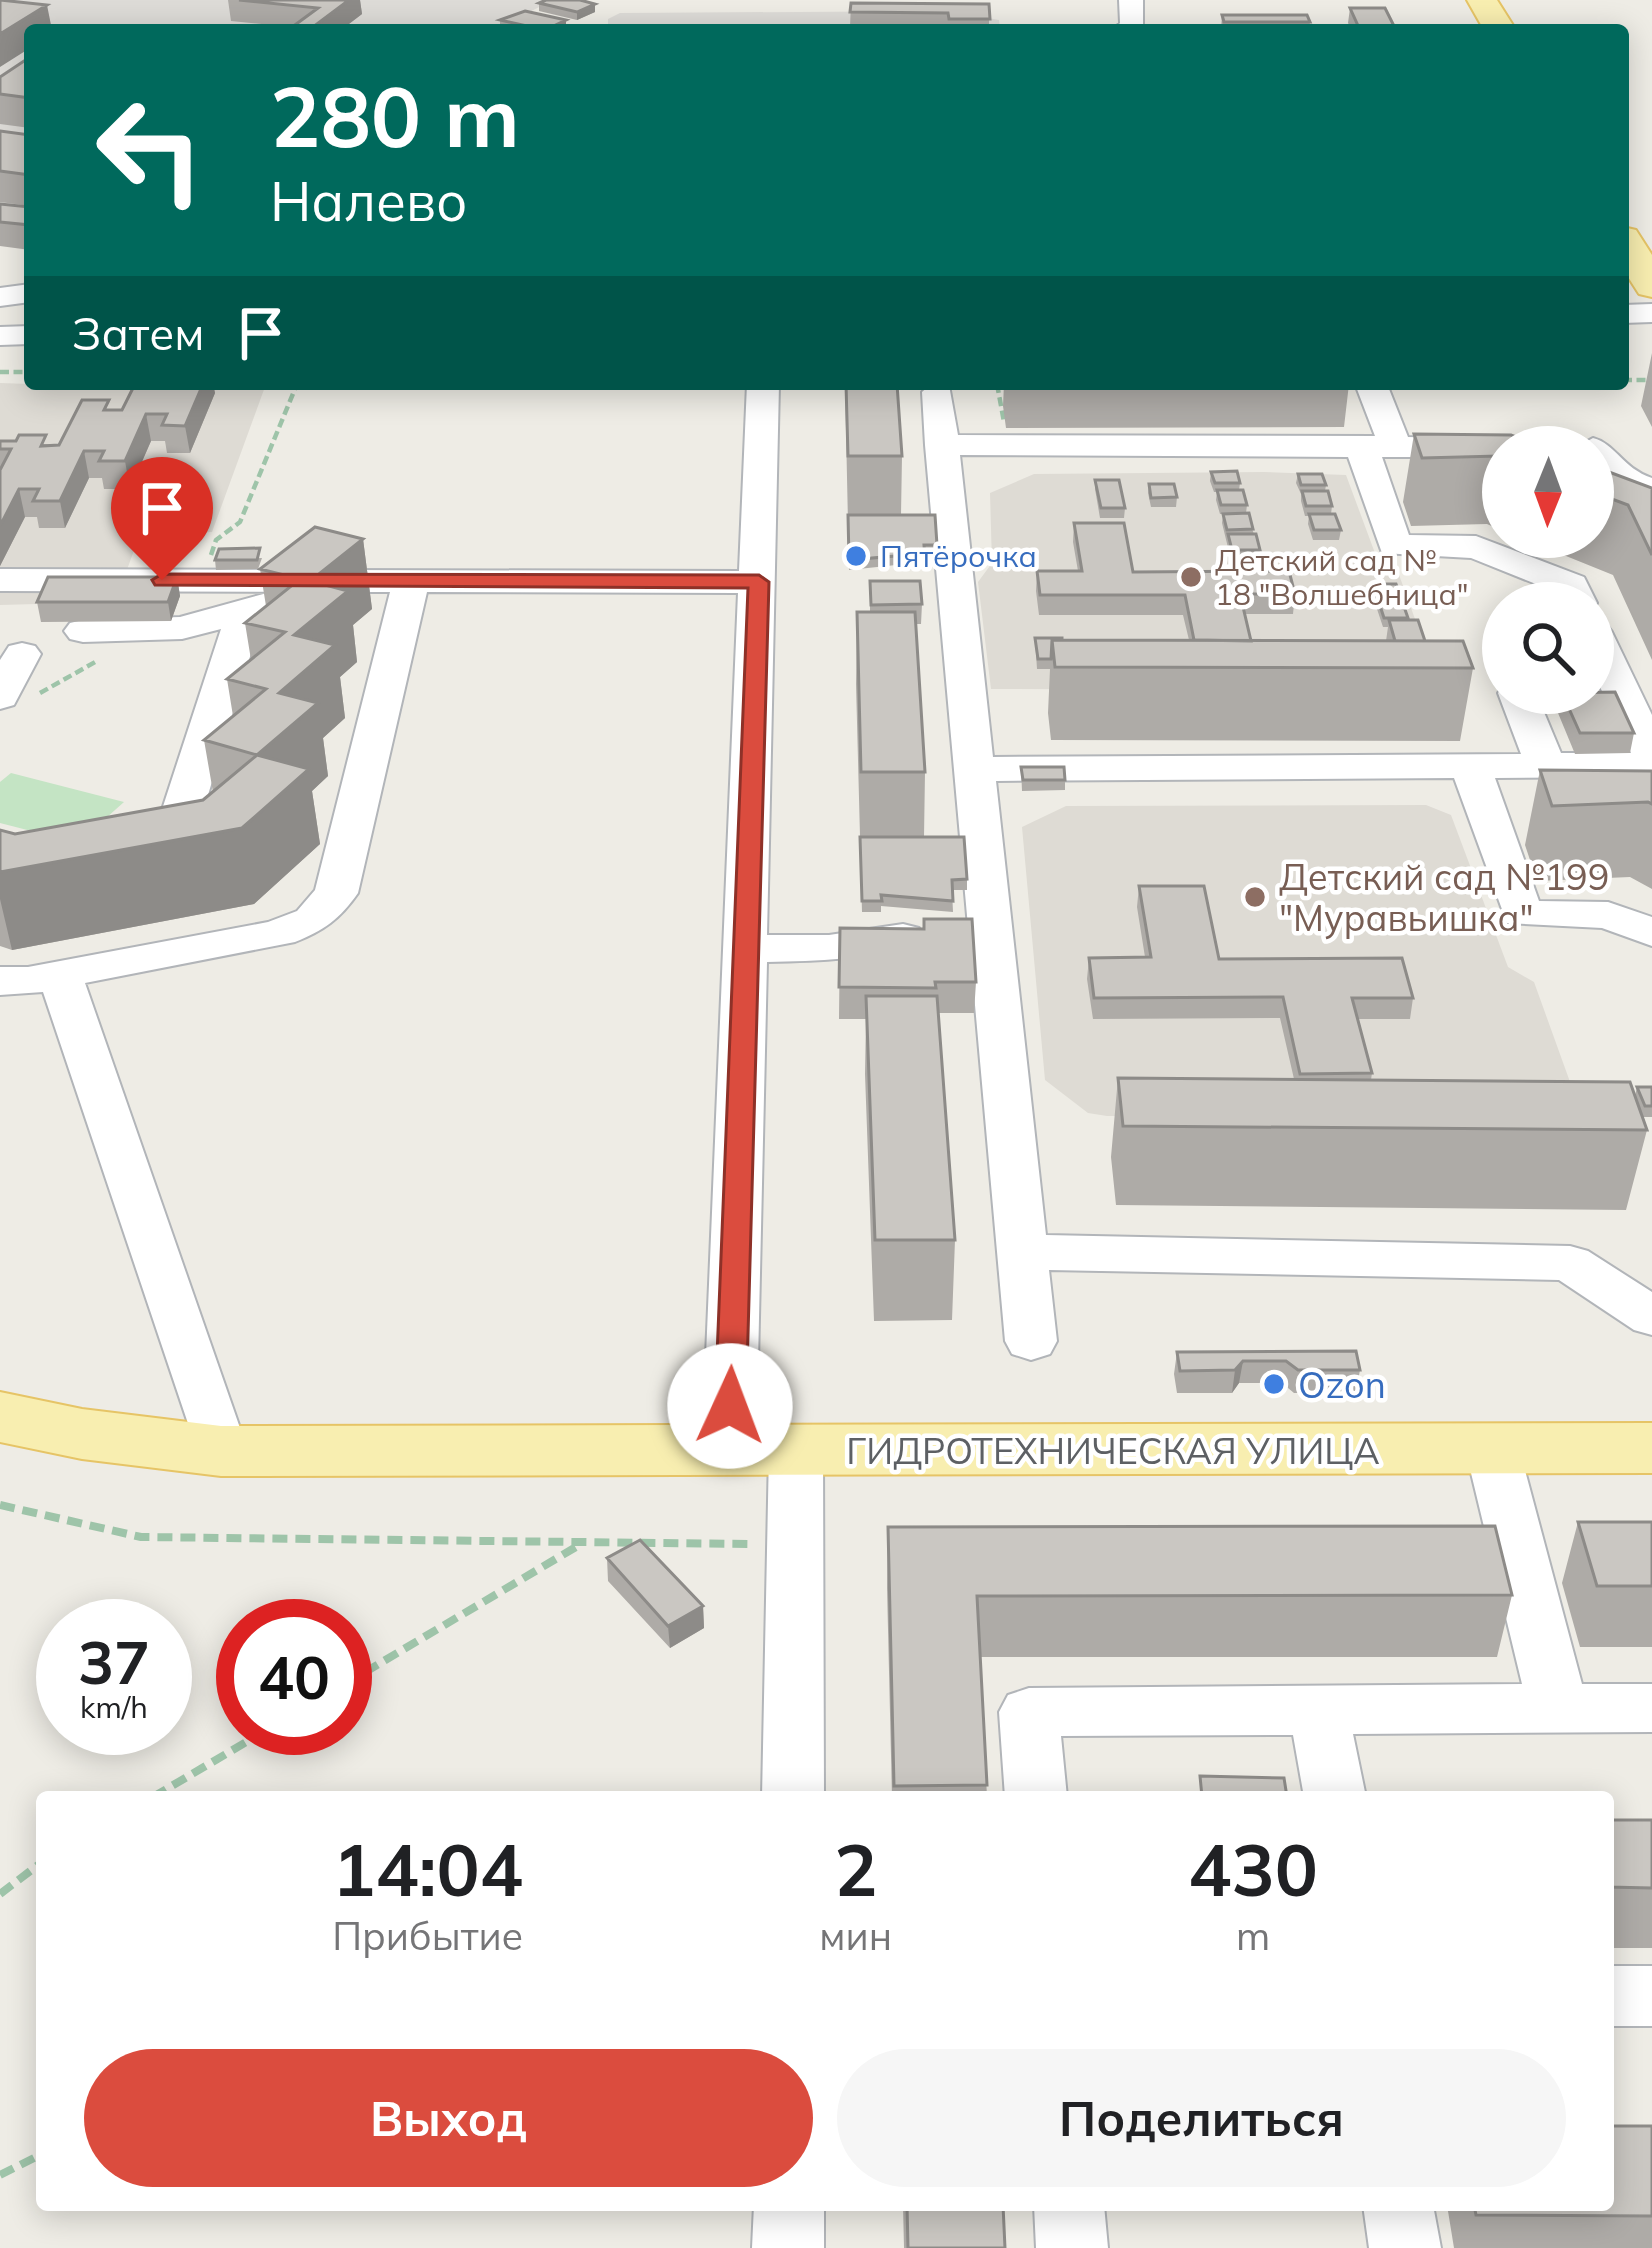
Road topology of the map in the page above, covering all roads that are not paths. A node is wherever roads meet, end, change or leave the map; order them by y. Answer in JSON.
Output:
{"nodes":[{"id":1,"x":1629,"y":248,"type":"edge"},
{"id":2,"x":1652,"y":286,"type":"edge"},
{"id":3,"x":763,"y":390,"type":"edge"},
{"id":4,"x":1372,"y":390,"type":"edge"},
{"id":5,"x":938,"y":392,"type":"dead end"},
{"id":6,"x":942,"y":446,"type":"junction"},
{"id":7,"x":1378,"y":446,"type":"junction"},
{"id":8,"x":1482,"y":447,"type":"edge"},
{"id":9,"x":1614,"y":474,"type":"edge"},
{"id":10,"x":1652,"y":489,"type":"edge"},
{"id":11,"x":0,"y":580,"type":"edge"},
{"id":12,"x":301,"y":581,"type":"junction"},
{"id":13,"x":411,"y":581,"type":"junction"},
{"id":14,"x":759,"y":582,"type":"junction"},
{"id":15,"x":1563,"y":582,"type":"edge"},
{"id":16,"x":245,"y":611,"type":"junction"},
{"id":17,"x":83,"y":631,"type":"dead end"},
{"id":18,"x":22,"y":654,"type":"dead end"},
{"id":19,"x":19,"y":695,"type":"edge"},
{"id":20,"x":1614,"y":700,"type":"edge"},
{"id":21,"x":1525,"y":714,"type":"edge"},
{"id":22,"x":1652,"y":756,"type":"edge"},
{"id":23,"x":1652,"y":765,"type":"edge"},
{"id":24,"x":1470,"y":766,"type":"junction"},
{"id":25,"x":1545,"y":766,"type":"junction"},
{"id":26,"x":974,"y":769,"type":"junction"},
{"id":27,"x":121,"y":868,"type":"edge"},
{"id":28,"x":1652,"y":933,"type":"edge"},
{"id":29,"x":991,"y":935,"type":"junction"},
{"id":30,"x":745,"y":949,"type":"junction"},
{"id":31,"x":60,"y":975,"type":"junction"},
{"id":32,"x":0,"y":981,"type":"edge"},
{"id":33,"x":1022,"y":1252,"type":"junction"},
{"id":34,"x":1652,"y":1317,"type":"edge"},
{"id":35,"x":1031,"y":1341,"type":"dead end"},
{"id":36,"x":0,"y":1417,"type":"edge"},
{"id":37,"x":1492,"y":1448,"type":"junction"},
{"id":38,"x":1652,"y":1448,"type":"edge"},
{"id":39,"x":221,"y":1451,"type":"junction"},
{"id":40,"x":729,"y":1451,"type":"junction"},
{"id":41,"x":796,"y":1451,"type":"junction"},
{"id":42,"x":1558,"y":1708,"type":"junction"},
{"id":43,"x":1652,"y":1708,"type":"edge"},
{"id":44,"x":1318,"y":1709,"type":"junction"},
{"id":45,"x":793,"y":1791,"type":"edge"},
{"id":46,"x":1036,"y":1791,"type":"edge"},
{"id":47,"x":1334,"y":1791,"type":"edge"},
{"id":48,"x":1614,"y":1996,"type":"edge"},
{"id":49,"x":1652,"y":1996,"type":"edge"},
{"id":50,"x":789,"y":2211,"type":"edge"},
{"id":51,"x":1069,"y":2211,"type":"edge"},
{"id":52,"x":1399,"y":2211,"type":"edge"},
{"id":53,"x":788,"y":2248,"type":"edge"},
{"id":54,"x":1072,"y":2248,"type":"edge"},
{"id":55,"x":1405,"y":2248,"type":"edge"}],
"edges":[{"from":1,"to":2,"type":"main road"},
{"from":3,"to":14,"type":"street"},
{"from":4,"to":7,"type":"street"},
{"from":5,"to":6,"type":"street"},
{"from":6,"to":7,"type":"street"},
{"from":6,"to":26,"type":"street"},
{"from":7,"to":8,"type":"street"},
{"from":7,"to":15,"type":"street"},
{"from":9,"to":10,"type":"street"},
{"from":11,"to":12,"type":"street"},
{"from":12,"to":13,"type":"street"},
{"from":12,"to":16,"type":"street"},
{"from":13,"to":14,"type":"street"},
{"from":13,"to":31,"type":"street"},
{"from":14,"to":30,"type":"street"},
{"from":16,"to":17,"type":"street"},
{"from":16,"to":27,"type":"street"},
{"from":18,"to":19,"type":"street"},
{"from":20,"to":22,"type":"street"},
{"from":21,"to":25,"type":"street"},
{"from":23,"to":25,"type":"street"},
{"from":24,"to":25,"type":"street"},
{"from":24,"to":26,"type":"street"},
{"from":24,"to":28,"type":"street"},
{"from":26,"to":29,"type":"street"},
{"from":29,"to":30,"type":"street"},
{"from":29,"to":33,"type":"street"},
{"from":30,"to":40,"type":"street"},
{"from":31,"to":32,"type":"street"},
{"from":31,"to":39,"type":"street"},
{"from":33,"to":34,"type":"street"},
{"from":33,"to":35,"type":"street"},
{"from":36,"to":39,"type":"main road","name":"ГИДРОТЕХНИЧЕСКАЯ УЛИЦА"},
{"from":37,"to":38,"type":"main road","name":"ГИДРОТЕХНИЧЕСКАЯ УЛИЦА"},
{"from":37,"to":41,"type":"main road","name":"ГИДРОТЕХНИЧЕСКАЯ УЛИЦА"},
{"from":37,"to":42,"type":"street"},
{"from":39,"to":40,"type":"main road","name":"ГИДРОТЕХНИЧЕСКАЯ УЛИЦА"},
{"from":40,"to":41,"type":"main road","name":"ГИДРОТЕХНИЧЕСКАЯ УЛИЦА"},
{"from":41,"to":45,"type":"street"},
{"from":42,"to":43,"type":"street"},
{"from":42,"to":44,"type":"street"},
{"from":44,"to":46,"type":"street"},
{"from":44,"to":47,"type":"street"},
{"from":48,"to":49,"type":"street"},
{"from":50,"to":53,"type":"street"},
{"from":51,"to":54,"type":"street"},
{"from":52,"to":55,"type":"street"}]}
